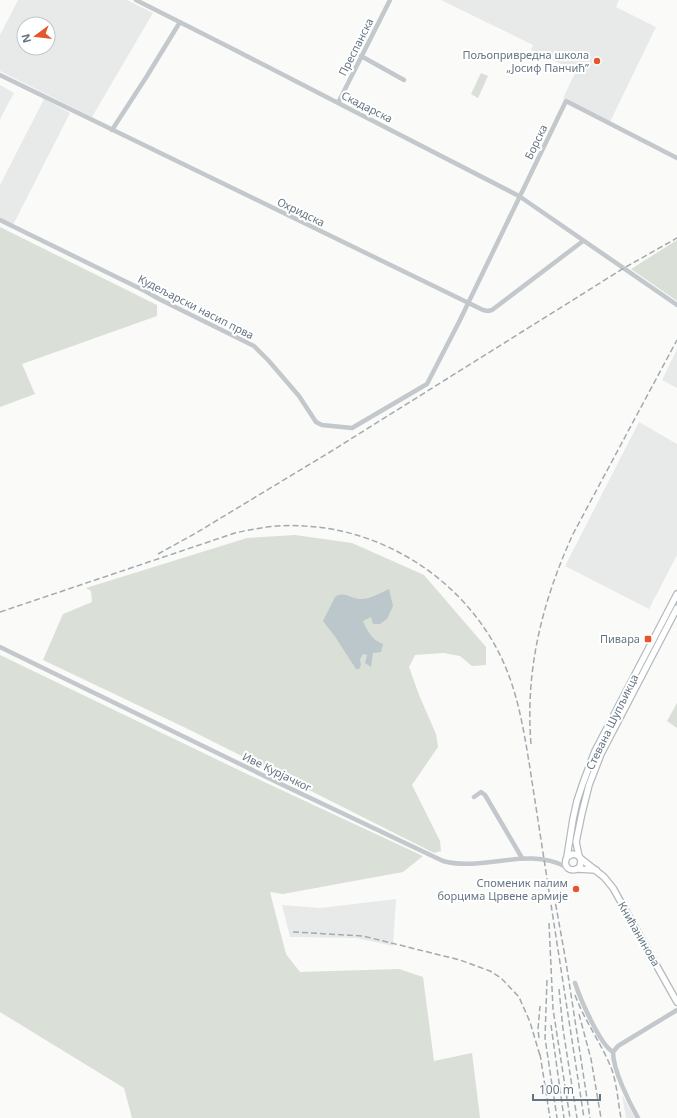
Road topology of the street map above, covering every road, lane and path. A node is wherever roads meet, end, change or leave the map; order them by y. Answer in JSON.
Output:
{"nodes":[{"id":1,"x":136,"y":0,"type":"edge"},
{"id":2,"x":390,"y":0,"type":"edge"},
{"id":3,"x":180,"y":22,"type":"junction"},
{"id":4,"x":361,"y":56,"type":"junction"},
{"id":5,"x":0,"y":75,"type":"edge"},
{"id":6,"x":404,"y":80,"type":"dead end"},
{"id":7,"x":338,"y":103,"type":"junction"},
{"id":8,"x":112,"y":130,"type":"junction"},
{"id":9,"x":677,"y":158,"type":"edge"},
{"id":10,"x":519,"y":196,"type":"junction"},
{"id":11,"x":0,"y":220,"type":"edge"},
{"id":12,"x":583,"y":240,"type":"junction"},
{"id":13,"x":467,"y":303,"type":"junction"},
{"id":14,"x":677,"y":304,"type":"edge"},
{"id":15,"x":677,"y":594,"type":"edge"},
{"id":16,"x":677,"y":608,"type":"edge"},
{"id":17,"x":0,"y":647,"type":"edge"},
{"id":18,"x":474,"y":797,"type":"dead end"},
{"id":19,"x":567,"y":857,"type":"junction"},
{"id":20,"x":579,"y":857,"type":"junction"},
{"id":21,"x":522,"y":858,"type":"junction"},
{"id":22,"x":556,"y":862,"type":"junction"},
{"id":23,"x":566,"y":867,"type":"junction"},
{"id":24,"x":578,"y":869,"type":"junction"},
{"id":25,"x":596,"y":870,"type":"junction"},
{"id":26,"x":575,"y":983,"type":"dead end"},
{"id":27,"x":677,"y":1002,"type":"edge"},
{"id":28,"x":677,"y":1010,"type":"edge"},
{"id":29,"x":613,"y":1052,"type":"junction"},
{"id":30,"x":638,"y":1118,"type":"edge"}],
"edges":[{"from":1,"to":3,"type":"street","name":"Скадарска"},
{"from":2,"to":4,"type":"street","name":"Преспанска"},
{"from":3,"to":7,"type":"street","name":"Скадарска"},
{"from":3,"to":8,"type":"street"},
{"from":4,"to":6,"type":"street"},
{"from":4,"to":7,"type":"street","name":"Преспанска"},
{"from":5,"to":8,"type":"street","name":"Охридска"},
{"from":7,"to":10,"type":"street","name":"Скадарска"},
{"from":8,"to":13,"type":"street","name":"Охридска"},
{"from":9,"to":10,"type":"street","name":"Борска"},
{"from":10,"to":12,"type":"street","name":"Скадарска"},
{"from":10,"to":13,"type":"street","name":"Борска"},
{"from":11,"to":13,"type":"street","name":"Кудељарски насип прва"},
{"from":12,"to":13,"type":"street","name":"Охридска"},
{"from":12,"to":14,"type":"street","name":"Скадарска"},
{"from":15,"to":19,"type":"main road","name":"Стевана Шупљикца"},
{"from":16,"to":20,"type":"main road","name":"Стевана Шупљикца"},
{"from":17,"to":21,"type":"street","name":"Иве Курјачког"},
{"from":18,"to":21,"type":"street"},
{"from":19,"to":20,"type":"main road"},
{"from":19,"to":22,"type":"street"},
{"from":19,"to":23,"type":"main road"},
{"from":20,"to":24,"type":"main road"},
{"from":20,"to":25,"type":"main road","name":"Книћанинова"},
{"from":21,"to":22,"type":"street","name":"Иве Курјачког"},
{"from":22,"to":23,"type":"street"},
{"from":23,"to":24,"type":"main road"},
{"from":24,"to":25,"type":"main road"},
{"from":25,"to":27,"type":"main road","name":"Книћанинова"},
{"from":26,"to":29,"type":"street"},
{"from":28,"to":29,"type":"street"},
{"from":29,"to":30,"type":"street"}]}
